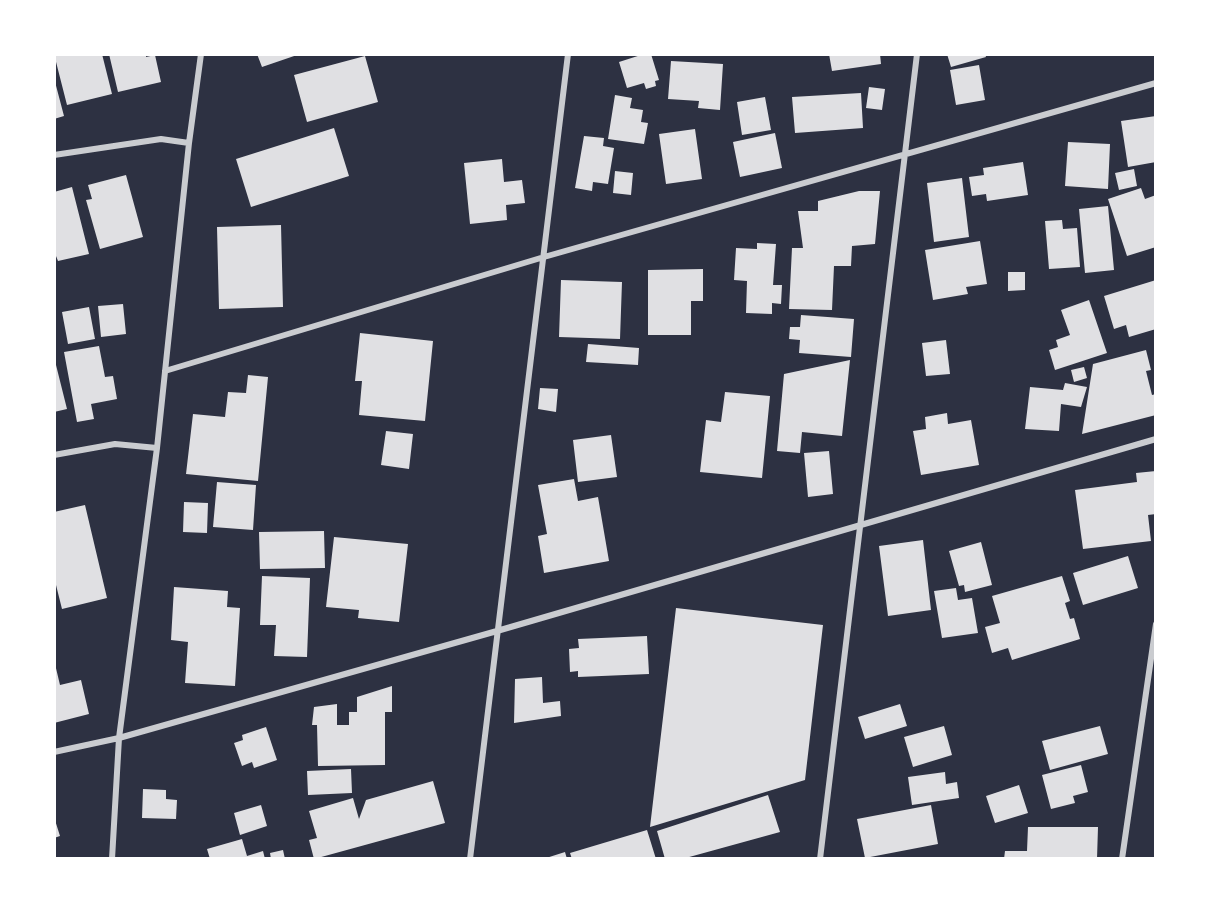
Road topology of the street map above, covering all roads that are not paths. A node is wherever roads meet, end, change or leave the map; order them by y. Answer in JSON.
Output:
{"nodes":[{"id":1,"x":201,"y":54,"type":"edge"},
{"id":2,"x":568,"y":54,"type":"edge"},
{"id":3,"x":917,"y":54,"type":"edge"},
{"id":4,"x":1156,"y":83,"type":"edge"},
{"id":5,"x":189,"y":143,"type":"junction"},
{"id":6,"x":54,"y":155,"type":"edge"},
{"id":7,"x":904,"y":155,"type":"junction"},
{"id":8,"x":544,"y":257,"type":"junction"},
{"id":9,"x":165,"y":371,"type":"junction"},
{"id":10,"x":1156,"y":439,"type":"edge"},
{"id":11,"x":157,"y":448,"type":"junction"},
{"id":12,"x":54,"y":455,"type":"edge"},
{"id":13,"x":860,"y":526,"type":"junction"},
{"id":14,"x":1156,"y":624,"type":"edge"},
{"id":15,"x":497,"y":631,"type":"junction"},
{"id":16,"x":119,"y":738,"type":"junction"},
{"id":17,"x":54,"y":752,"type":"edge"},
{"id":18,"x":112,"y":859,"type":"edge"},
{"id":19,"x":470,"y":859,"type":"edge"},
{"id":20,"x":820,"y":859,"type":"edge"},
{"id":21,"x":1122,"y":859,"type":"edge"}],
"edges":[{"from":1,"to":5,"type":"street"},
{"from":2,"to":8,"type":"street"},
{"from":3,"to":7,"type":"street"},
{"from":4,"to":7,"type":"street"},
{"from":5,"to":6,"type":"street"},
{"from":5,"to":9,"type":"street"},
{"from":7,"to":8,"type":"street"},
{"from":7,"to":13,"type":"street"},
{"from":8,"to":9,"type":"street"},
{"from":8,"to":15,"type":"street"},
{"from":9,"to":11,"type":"street"},
{"from":10,"to":13,"type":"street"},
{"from":11,"to":12,"type":"street"},
{"from":11,"to":16,"type":"street"},
{"from":13,"to":15,"type":"street"},
{"from":13,"to":20,"type":"street"},
{"from":14,"to":21,"type":"street"},
{"from":15,"to":16,"type":"street"},
{"from":15,"to":19,"type":"street"},
{"from":16,"to":17,"type":"street"},
{"from":16,"to":18,"type":"street"}]}
